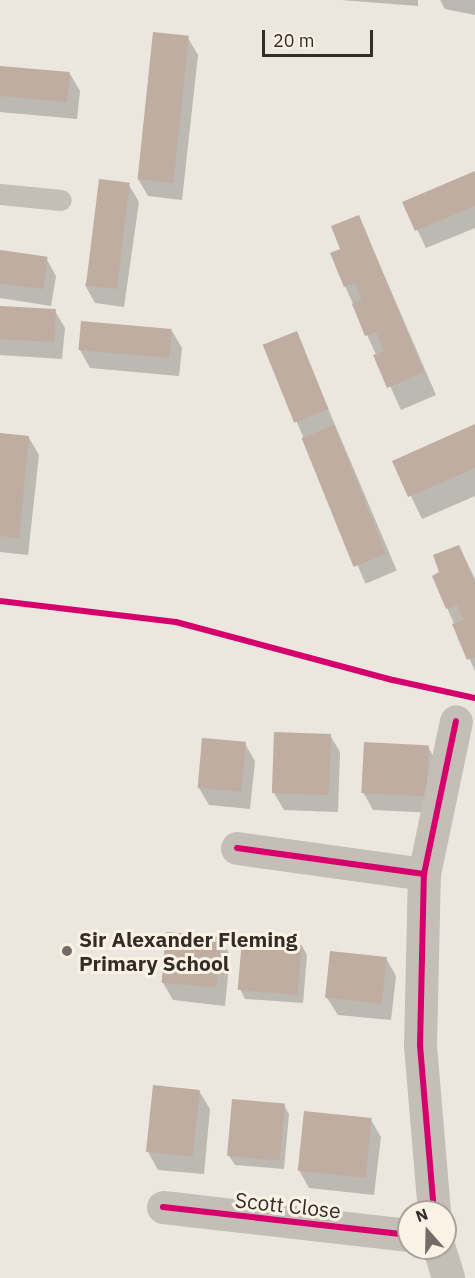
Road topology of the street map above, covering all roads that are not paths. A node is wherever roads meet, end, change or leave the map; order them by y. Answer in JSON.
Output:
{"nodes":[{"id":1,"x":0,"y":194,"type":"edge"},
{"id":2,"x":61,"y":200,"type":"dead end"},
{"id":3,"x":456,"y":721,"type":"dead end"},
{"id":4,"x":237,"y":848,"type":"dead end"},
{"id":5,"x":424,"y":874,"type":"junction"},
{"id":6,"x":433,"y":1200,"type":"edge"},
{"id":7,"x":163,"y":1207,"type":"dead end"},
{"id":8,"x":397,"y":1234,"type":"edge"},
{"id":9,"x":443,"y":1260,"type":"edge"},
{"id":10,"x":448,"y":1278,"type":"edge"}],
"edges":[{"from":1,"to":2,"type":"lane"},
{"from":3,"to":5,"type":"street"},
{"from":4,"to":5,"type":"street"},
{"from":5,"to":6,"type":"street"},
{"from":7,"to":8,"type":"street","name":"Scott Close"},
{"from":9,"to":10,"type":"street"}]}
